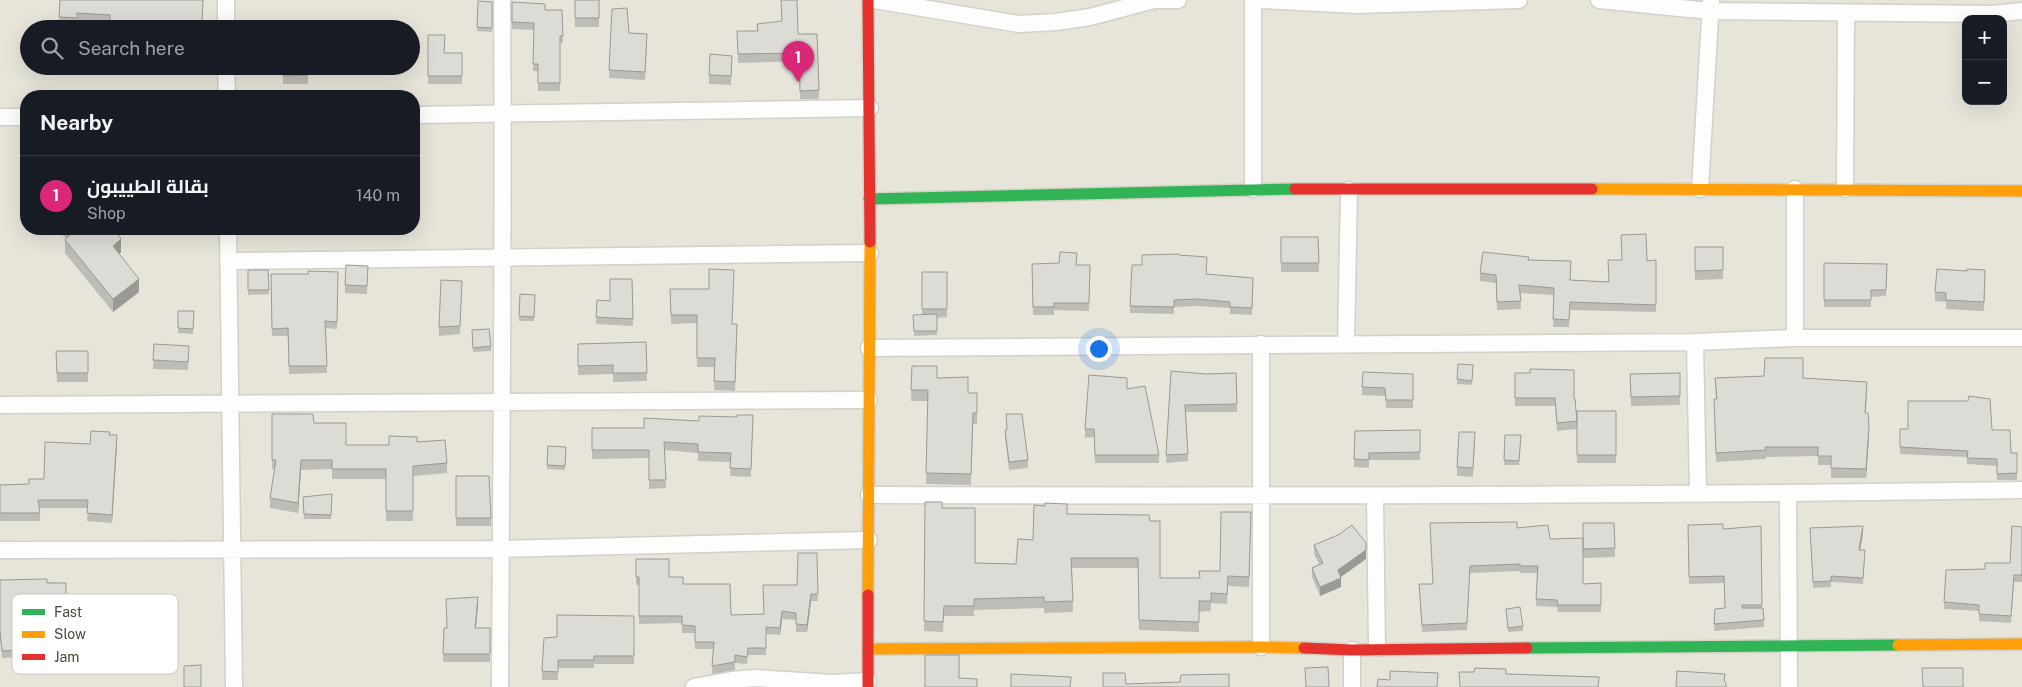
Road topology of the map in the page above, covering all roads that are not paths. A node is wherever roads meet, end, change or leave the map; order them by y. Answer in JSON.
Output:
{"nodes":[{"id":1,"x":226,"y":0,"type":"edge"},
{"id":2,"x":502,"y":0,"type":"edge"},
{"id":3,"x":868,"y":0,"type":"edge"},
{"id":4,"x":874,"y":0,"type":"edge"},
{"id":5,"x":1154,"y":0,"type":"edge"},
{"id":6,"x":1178,"y":0,"type":"edge"},
{"id":7,"x":1253,"y":0,"type":"edge"},
{"id":8,"x":1261,"y":0,"type":"edge"},
{"id":9,"x":1519,"y":0,"type":"edge"},
{"id":10,"x":1599,"y":0,"type":"edge"},
{"id":11,"x":1457,"y":1,"type":"edge"},
{"id":12,"x":1711,"y":6,"type":"edge"},
{"id":13,"x":2022,"y":11,"type":"edge"},
{"id":14,"x":1846,"y":14,"type":"junction"},
{"id":15,"x":226,"y":20,"type":"edge"},
{"id":16,"x":226,"y":75,"type":"edge"},
{"id":17,"x":226,"y":90,"type":"edge"},
{"id":18,"x":870,"y":108,"type":"junction"},
{"id":19,"x":503,"y":115,"type":"junction"},
{"id":20,"x":420,"y":116,"type":"edge"},
{"id":21,"x":0,"y":117,"type":"edge"},
{"id":22,"x":20,"y":117,"type":"edge"},
{"id":23,"x":1253,"y":189,"type":"junction"},
{"id":24,"x":1700,"y":189,"type":"junction"},
{"id":25,"x":1795,"y":189,"type":"junction"},
{"id":26,"x":1845,"y":189,"type":"junction"},
{"id":27,"x":1349,"y":190,"type":"junction"},
{"id":28,"x":2022,"y":191,"type":"edge"},
{"id":29,"x":870,"y":199,"type":"junction"},
{"id":30,"x":228,"y":235,"type":"edge"},
{"id":31,"x":870,"y":253,"type":"junction"},
{"id":32,"x":503,"y":258,"type":"junction"},
{"id":33,"x":228,"y":261,"type":"junction"},
{"id":34,"x":1795,"y":338,"type":"junction"},
{"id":35,"x":2022,"y":338,"type":"edge"},
{"id":36,"x":1695,"y":342,"type":"junction"},
{"id":37,"x":1261,"y":344,"type":"junction"},
{"id":38,"x":1346,"y":344,"type":"junction"},
{"id":39,"x":869,"y":348,"type":"junction"},
{"id":40,"x":869,"y":400,"type":"junction"},
{"id":41,"x":501,"y":402,"type":"junction"},
{"id":42,"x":230,"y":404,"type":"junction"},
{"id":43,"x":0,"y":405,"type":"edge"},
{"id":44,"x":2022,"y":490,"type":"edge"},
{"id":45,"x":1698,"y":494,"type":"junction"},
{"id":46,"x":1788,"y":494,"type":"junction"},
{"id":47,"x":869,"y":495,"type":"junction"},
{"id":48,"x":1260,"y":496,"type":"junction"},
{"id":49,"x":1375,"y":496,"type":"junction"},
{"id":50,"x":868,"y":540,"type":"junction"},
{"id":51,"x":501,"y":549,"type":"junction"},
{"id":52,"x":0,"y":550,"type":"edge"},
{"id":53,"x":232,"y":551,"type":"junction"},
{"id":54,"x":2022,"y":644,"type":"edge"},
{"id":55,"x":1788,"y":646,"type":"junction"},
{"id":56,"x":1261,"y":647,"type":"junction"},
{"id":57,"x":868,"y":648,"type":"junction"},
{"id":58,"x":1377,"y":648,"type":"junction"},
{"id":59,"x":1352,"y":650,"type":"junction"},
{"id":60,"x":868,"y":684,"type":"edge"},
{"id":61,"x":234,"y":687,"type":"edge"},
{"id":62,"x":500,"y":687,"type":"edge"},
{"id":63,"x":694,"y":687,"type":"edge"},
{"id":64,"x":1352,"y":687,"type":"edge"},
{"id":65,"x":1789,"y":687,"type":"edge"}],
"edges":[{"from":1,"to":15,"type":"street"},
{"from":2,"to":19,"type":"street"},
{"from":3,"to":18,"type":"street"},
{"from":4,"to":5,"type":"street"},
{"from":5,"to":6,"type":"street"},
{"from":7,"to":23,"type":"street"},
{"from":8,"to":11,"type":"street"},
{"from":9,"to":11,"type":"street"},
{"from":10,"to":12,"type":"street"},
{"from":12,"to":14,"type":"street"},
{"from":12,"to":24,"type":"street"},
{"from":13,"to":14,"type":"street"},
{"from":14,"to":26,"type":"street"},
{"from":16,"to":17,"type":"street"},
{"from":18,"to":19,"type":"street"},
{"from":18,"to":29,"type":"street"},
{"from":19,"to":20,"type":"street"},
{"from":19,"to":32,"type":"street"},
{"from":21,"to":22,"type":"street"},
{"from":23,"to":27,"type":"street"},
{"from":23,"to":29,"type":"street"},
{"from":24,"to":25,"type":"street"},
{"from":24,"to":27,"type":"street"},
{"from":25,"to":26,"type":"street"},
{"from":25,"to":34,"type":"street"},
{"from":26,"to":28,"type":"street"},
{"from":27,"to":38,"type":"street"},
{"from":29,"to":31,"type":"street"},
{"from":30,"to":33,"type":"street"},
{"from":31,"to":32,"type":"street"},
{"from":31,"to":39,"type":"street"},
{"from":32,"to":33,"type":"street"},
{"from":32,"to":41,"type":"street"},
{"from":33,"to":42,"type":"street"},
{"from":34,"to":35,"type":"street"},
{"from":34,"to":36,"type":"street"},
{"from":36,"to":38,"type":"street"},
{"from":36,"to":45,"type":"street"},
{"from":37,"to":38,"type":"street"},
{"from":37,"to":39,"type":"street"},
{"from":37,"to":48,"type":"street"},
{"from":39,"to":40,"type":"street"},
{"from":40,"to":41,"type":"street"},
{"from":40,"to":47,"type":"street"},
{"from":41,"to":42,"type":"street"},
{"from":41,"to":51,"type":"street"},
{"from":42,"to":43,"type":"street"},
{"from":42,"to":53,"type":"street"},
{"from":44,"to":46,"type":"street"},
{"from":45,"to":46,"type":"street"},
{"from":45,"to":49,"type":"street"},
{"from":46,"to":55,"type":"street"},
{"from":47,"to":48,"type":"street"},
{"from":47,"to":50,"type":"street"},
{"from":48,"to":49,"type":"street"},
{"from":48,"to":56,"type":"street"},
{"from":49,"to":58,"type":"street"},
{"from":50,"to":51,"type":"street"},
{"from":50,"to":57,"type":"street"},
{"from":51,"to":53,"type":"street"},
{"from":51,"to":62,"type":"street"},
{"from":52,"to":53,"type":"street"},
{"from":53,"to":61,"type":"street"},
{"from":54,"to":55,"type":"street"},
{"from":55,"to":58,"type":"street"},
{"from":55,"to":65,"type":"street"},
{"from":56,"to":57,"type":"street"},
{"from":56,"to":59,"type":"street"},
{"from":57,"to":60,"type":"street"},
{"from":58,"to":59,"type":"street"},
{"from":59,"to":64,"type":"street"},
{"from":60,"to":63,"type":"street"}]}
